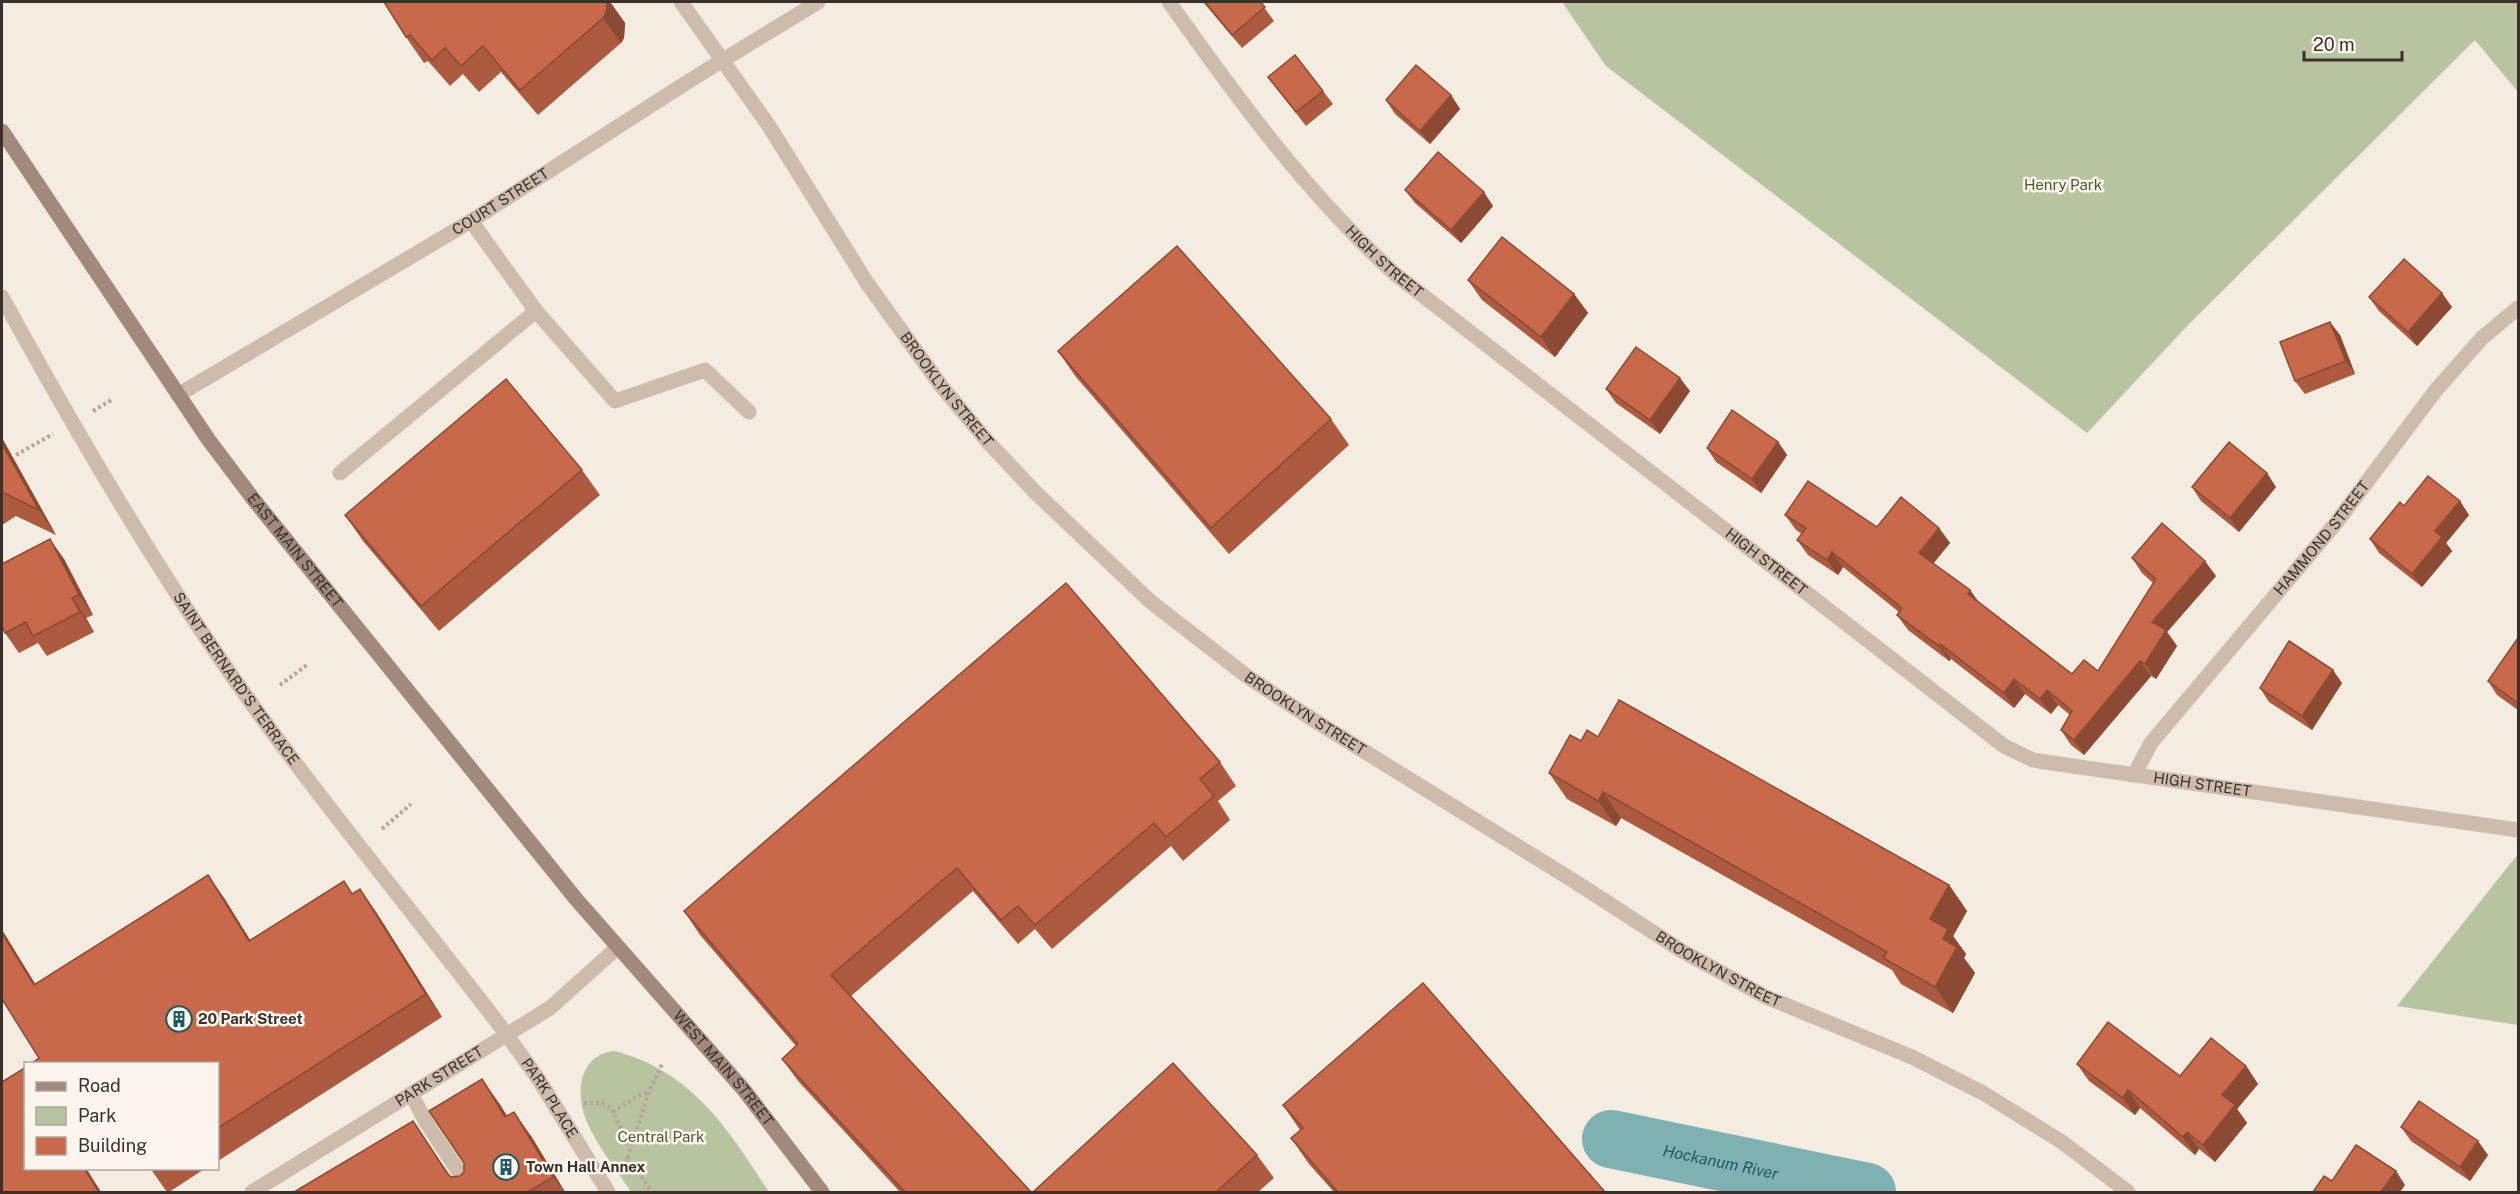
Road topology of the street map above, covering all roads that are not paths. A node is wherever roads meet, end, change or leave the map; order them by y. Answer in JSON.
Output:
{"nodes":[{"id":1,"x":681,"y":2,"type":"edge"},
{"id":2,"x":818,"y":2,"type":"edge"},
{"id":3,"x":1169,"y":2,"type":"edge"},
{"id":4,"x":723,"y":60,"type":"junction"},
{"id":5,"x":2,"y":131,"type":"edge"},
{"id":6,"x":471,"y":221,"type":"junction"},
{"id":7,"x":2,"y":297,"type":"edge"},
{"id":8,"x":2518,"y":308,"type":"edge"},
{"id":9,"x":536,"y":311,"type":"junction"},
{"id":10,"x":178,"y":395,"type":"junction"},
{"id":11,"x":748,"y":412,"type":"dead end"},
{"id":12,"x":340,"y":473,"type":"dead end"},
{"id":13,"x":2134,"y":775,"type":"junction"},
{"id":14,"x":2518,"y":830,"type":"edge"},
{"id":15,"x":618,"y":947,"type":"junction"},
{"id":16,"x":507,"y":1035,"type":"junction"},
{"id":17,"x":411,"y":1094,"type":"junction"},
{"id":18,"x":252,"y":1192,"type":"edge"},
{"id":19,"x":472,"y":1192,"type":"edge"},
{"id":20,"x":608,"y":1192,"type":"edge"},
{"id":21,"x":822,"y":1192,"type":"edge"},
{"id":22,"x":2128,"y":1192,"type":"edge"}],
"edges":[{"from":1,"to":4,"type":"street","name":"BROOKLYN STREET"},
{"from":2,"to":4,"type":"street","name":"COURT STREET"},
{"from":3,"to":13,"type":"street","name":"HIGH STREET"},
{"from":4,"to":6,"type":"street","name":"COURT STREET"},
{"from":4,"to":22,"type":"street","name":"BROOKLYN STREET"},
{"from":5,"to":10,"type":"main road","name":"EAST MAIN STREET"},
{"from":6,"to":9,"type":"street"},
{"from":6,"to":10,"type":"street","name":"COURT STREET"},
{"from":7,"to":16,"type":"street","name":"SAINT BERNARD'S TERRACE"},
{"from":8,"to":13,"type":"street","name":"HAMMOND STREET"},
{"from":9,"to":11,"type":"street"},
{"from":9,"to":12,"type":"street"},
{"from":10,"to":15,"type":"main road","name":"EAST MAIN STREET"},
{"from":13,"to":14,"type":"street","name":"HIGH STREET"},
{"from":15,"to":16,"type":"street","name":"PARK STREET"},
{"from":15,"to":21,"type":"main road","name":"WEST MAIN STREET"},
{"from":16,"to":17,"type":"street","name":"PARK STREET"},
{"from":16,"to":20,"type":"street","name":"PARK PLACE"},
{"from":17,"to":18,"type":"street","name":"PARK STREET"},
{"from":17,"to":19,"type":"street"}]}
